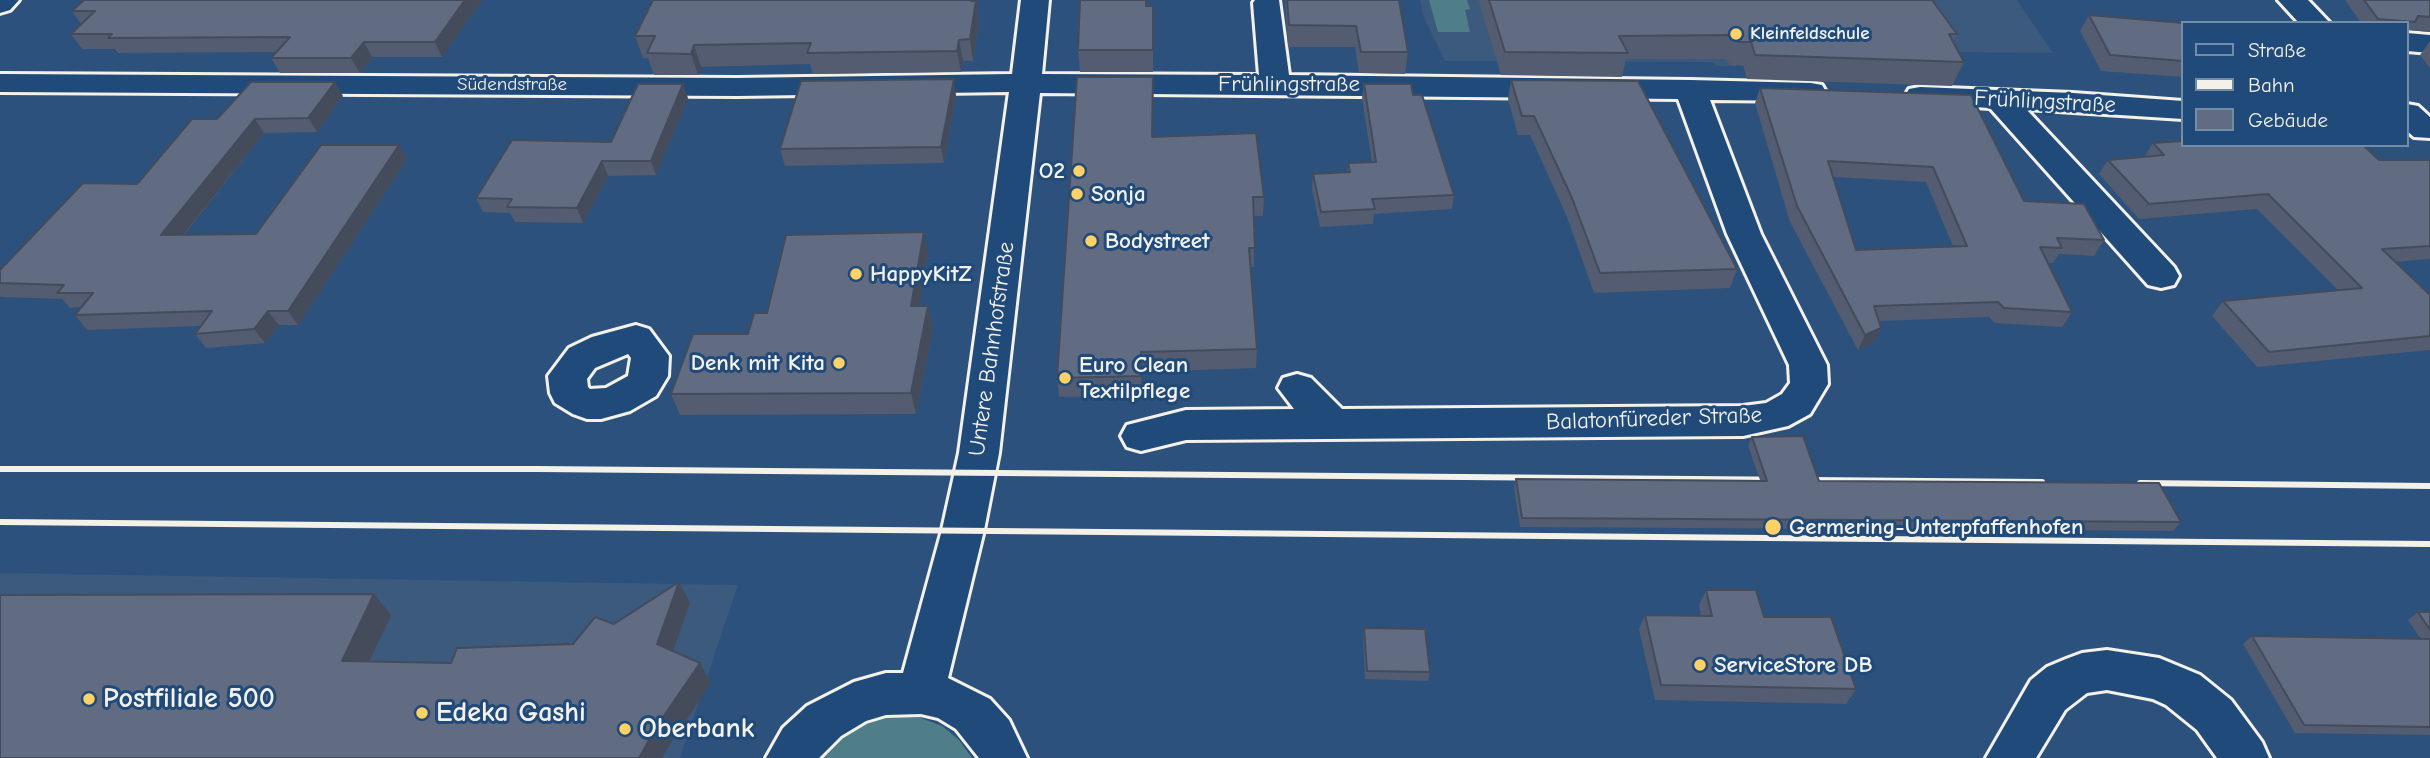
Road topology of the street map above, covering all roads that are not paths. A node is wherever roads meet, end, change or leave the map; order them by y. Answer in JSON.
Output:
{"nodes":[{"id":1,"x":5,"y":0,"type":"edge"},
{"id":2,"x":1035,"y":0,"type":"edge"},
{"id":3,"x":2292,"y":0,"type":"edge"},
{"id":4,"x":0,"y":4,"type":"edge"},
{"id":5,"x":1267,"y":4,"type":"dead end"},
{"id":6,"x":2314,"y":21,"type":"edge"},
{"id":7,"x":2409,"y":42,"type":"edge"},
{"id":8,"x":2430,"y":44,"type":"edge"},
{"id":9,"x":0,"y":83,"type":"edge"},
{"id":10,"x":1275,"y":83,"type":"junction"},
{"id":11,"x":1025,"y":85,"type":"junction"},
{"id":12,"x":1690,"y":89,"type":"junction"},
{"id":13,"x":1838,"y":93,"type":"edge"},
{"id":14,"x":1892,"y":95,"type":"edge"},
{"id":15,"x":1999,"y":99,"type":"junction"},
{"id":16,"x":2182,"y":110,"type":"edge"},
{"id":17,"x":2161,"y":276,"type":"dead end"},
{"id":18,"x":1297,"y":388,"type":"dead end"},
{"id":19,"x":1334,"y":425,"type":"junction"},
{"id":20,"x":1141,"y":436,"type":"dead end"},
{"id":21,"x":921,"y":693,"type":"junction"},
{"id":22,"x":790,"y":758,"type":"edge"},
{"id":23,"x":1003,"y":758,"type":"edge"},
{"id":24,"x":2010,"y":758,"type":"edge"},
{"id":25,"x":2245,"y":758,"type":"edge"}],
"edges":[{"from":1,"to":4,"type":"street"},
{"from":2,"to":11,"type":"street","name":"Untere Bahnhofstraße"},
{"from":3,"to":6,"type":"street"},
{"from":5,"to":10,"type":"street"},
{"from":7,"to":8,"type":"street"},
{"from":9,"to":11,"type":"street","name":"Südendstraße"},
{"from":10,"to":11,"type":"street","name":"Frühlingstraße"},
{"from":10,"to":12,"type":"street","name":"Frühlingstraße"},
{"from":11,"to":21,"type":"street","name":"Untere Bahnhofstraße"},
{"from":12,"to":13,"type":"street","name":"Frühlingstraße"},
{"from":12,"to":19,"type":"street","name":"Balatonfüreder Straße"},
{"from":14,"to":15,"type":"street","name":"Frühlingstraße"},
{"from":15,"to":16,"type":"street","name":"Frühlingstraße"},
{"from":15,"to":17,"type":"street"},
{"from":18,"to":19,"type":"street"},
{"from":19,"to":20,"type":"street","name":"Balatonfüreder Straße"},
{"from":21,"to":22,"type":"street"},
{"from":21,"to":23,"type":"street"},
{"from":24,"to":25,"type":"street"}]}
